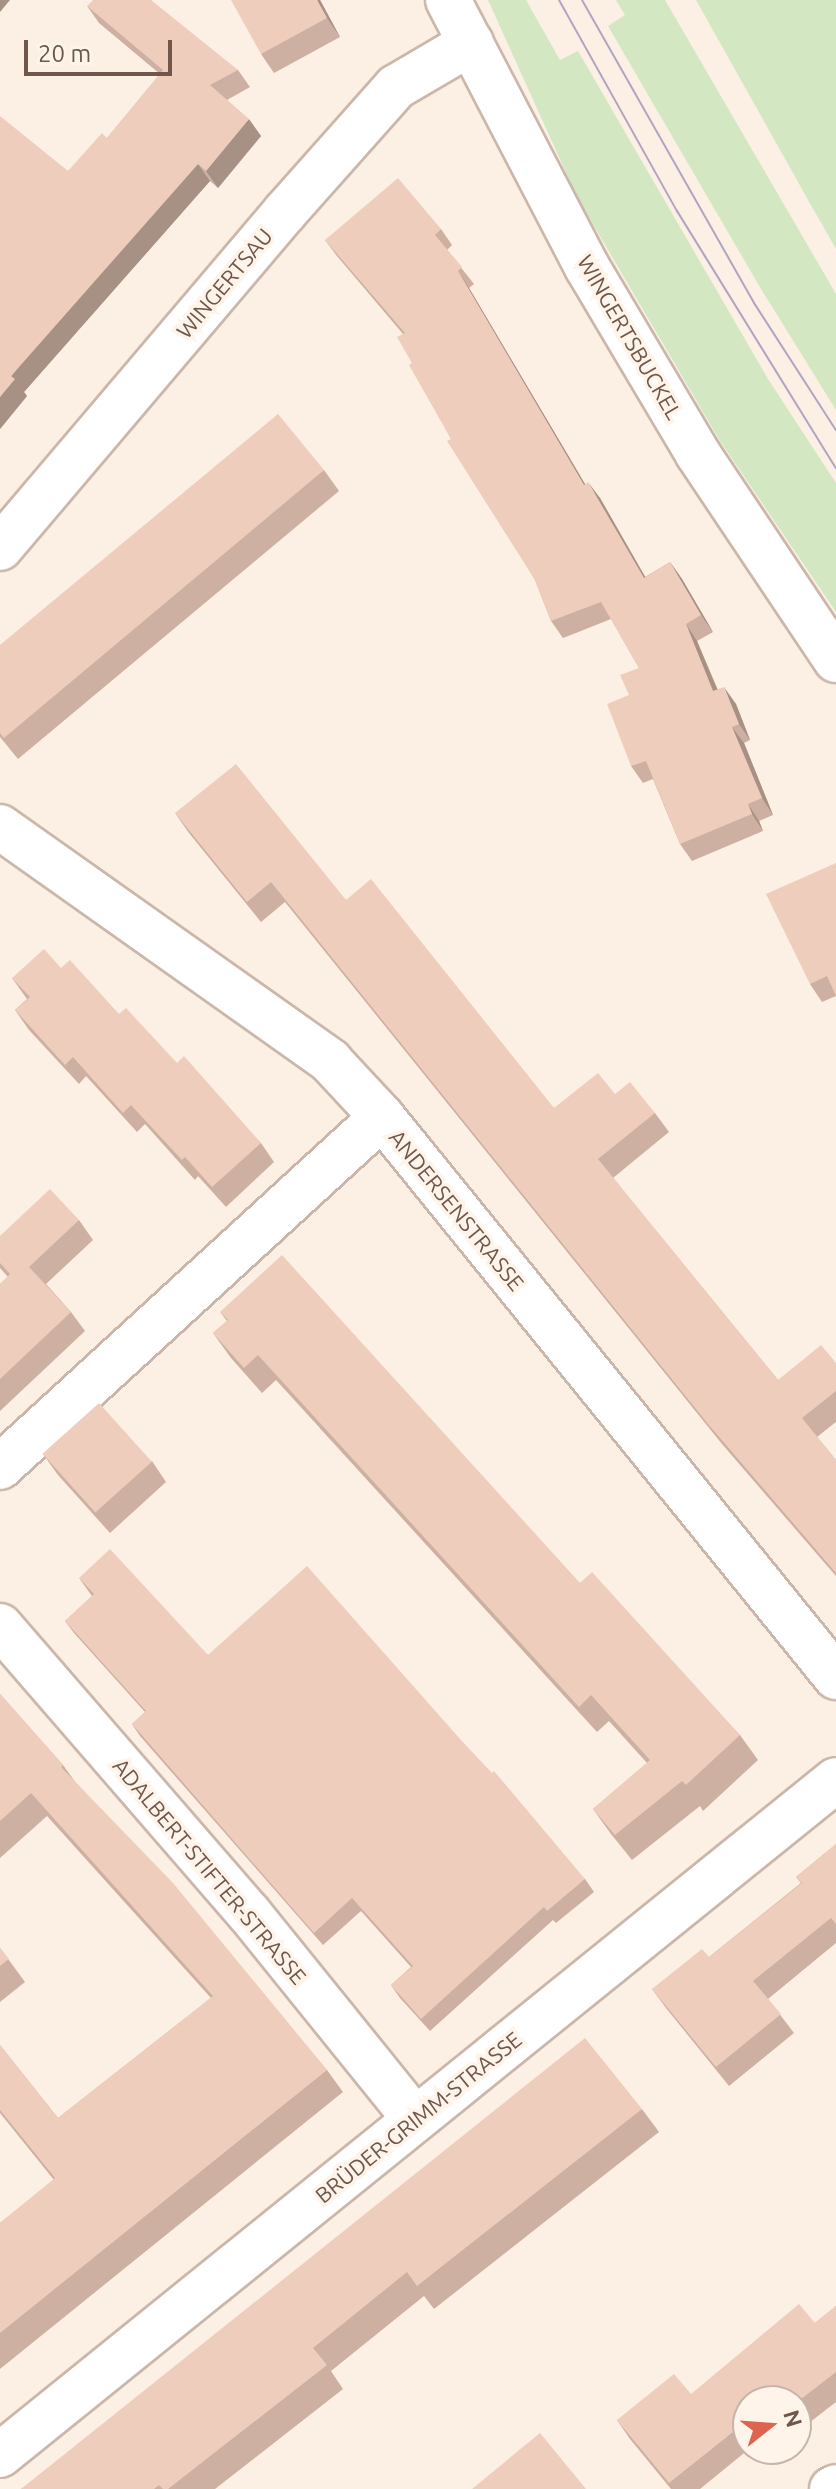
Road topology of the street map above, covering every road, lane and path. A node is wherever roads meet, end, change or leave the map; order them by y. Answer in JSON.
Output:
{"nodes":[{"id":1,"x":448,"y":0,"type":"edge"},
{"id":2,"x":471,"y":43,"type":"junction"},
{"id":3,"x":0,"y":548,"type":"edge"},
{"id":4,"x":836,"y":660,"type":"edge"},
{"id":5,"x":0,"y":827,"type":"edge"},
{"id":6,"x":382,"y":1117,"type":"junction"},
{"id":7,"x":0,"y":1467,"type":"edge"},
{"id":8,"x":0,"y":1626,"type":"edge"},
{"id":9,"x":836,"y":1677,"type":"edge"},
{"id":10,"x":836,"y":1780,"type":"edge"},
{"id":11,"x":415,"y":2119,"type":"junction"},
{"id":12,"x":0,"y":2455,"type":"edge"}],
"edges":[{"from":1,"to":2,"type":"street","name":"WINGERTSBUCKEL"},
{"from":2,"to":3,"type":"street","name":"WINGERTSAU"},
{"from":2,"to":4,"type":"street","name":"WINGERTSBUCKEL"},
{"from":5,"to":6,"type":"street","name":"ANDERSENSTRASSE"},
{"from":6,"to":7,"type":"street"},
{"from":6,"to":9,"type":"street","name":"ANDERSENSTRASSE"},
{"from":8,"to":11,"type":"street","name":"ADALBERT-STIFTER-STRASSE"},
{"from":10,"to":11,"type":"street","name":"BRÜDER-GRIMM-STRASSE"},
{"from":11,"to":12,"type":"street","name":"BRÜDER-GRIMM-STRASSE"}]}
